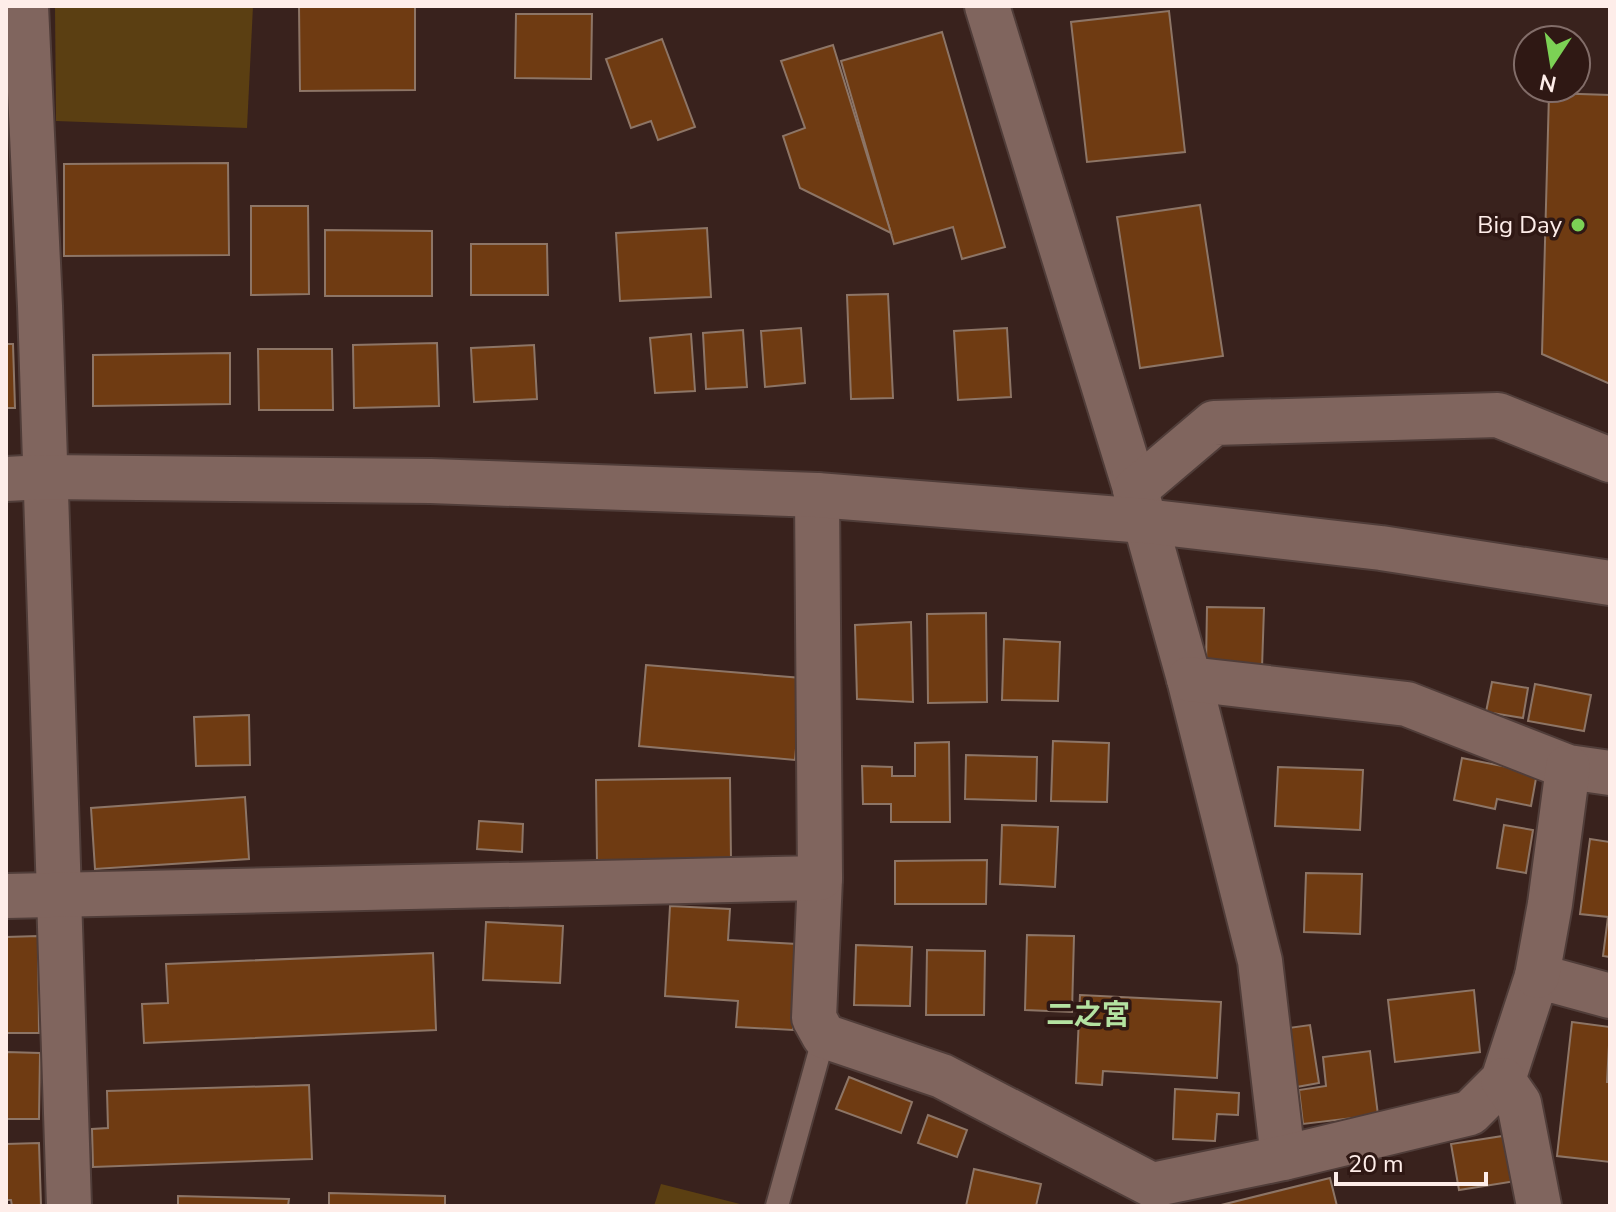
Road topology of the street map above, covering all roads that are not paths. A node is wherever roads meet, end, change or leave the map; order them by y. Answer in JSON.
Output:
{"nodes":[{"id":1,"x":26,"y":6,"type":"edge"},
{"id":2,"x":987,"y":6,"type":"edge"},
{"id":3,"x":1610,"y":460,"type":"edge"},
{"id":4,"x":25,"y":478,"type":"edge"},
{"id":5,"x":817,"y":495,"type":"junction"},
{"id":6,"x":1140,"y":506,"type":"junction"},
{"id":7,"x":1610,"y":583,"type":"edge"},
{"id":8,"x":1189,"y":679,"type":"junction"},
{"id":9,"x":1589,"y":770,"type":"edge"},
{"id":10,"x":820,"y":878,"type":"junction"},
{"id":11,"x":60,"y":895,"type":"junction"},
{"id":12,"x":6,"y":896,"type":"edge"},
{"id":13,"x":1537,"y":976,"type":"junction"},
{"id":14,"x":1610,"y":996,"type":"edge"},
{"id":15,"x":824,"y":1036,"type":"junction"},
{"id":16,"x":1503,"y":1080,"type":"junction"},
{"id":17,"x":1283,"y":1158,"type":"junction"},
{"id":18,"x":1150,"y":1196,"type":"edge"},
{"id":19,"x":69,"y":1206,"type":"edge"},
{"id":20,"x":777,"y":1206,"type":"edge"},
{"id":21,"x":1539,"y":1206,"type":"edge"}],
"edges":[{"from":1,"to":4,"type":"street"},
{"from":2,"to":6,"type":"street"},
{"from":3,"to":6,"type":"street"},
{"from":4,"to":5,"type":"street"},
{"from":4,"to":11,"type":"street"},
{"from":5,"to":6,"type":"street"},
{"from":5,"to":10,"type":"street"},
{"from":6,"to":7,"type":"street"},
{"from":6,"to":8,"type":"street"},
{"from":8,"to":9,"type":"street"},
{"from":8,"to":17,"type":"street"},
{"from":9,"to":13,"type":"street"},
{"from":10,"to":11,"type":"street"},
{"from":10,"to":15,"type":"street"},
{"from":11,"to":12,"type":"street"},
{"from":11,"to":19,"type":"street"},
{"from":13,"to":14,"type":"street"},
{"from":13,"to":16,"type":"street"},
{"from":15,"to":18,"type":"street"},
{"from":15,"to":20,"type":"lane"},
{"from":16,"to":17,"type":"street"},
{"from":16,"to":21,"type":"street"},
{"from":17,"to":18,"type":"street"}]}
